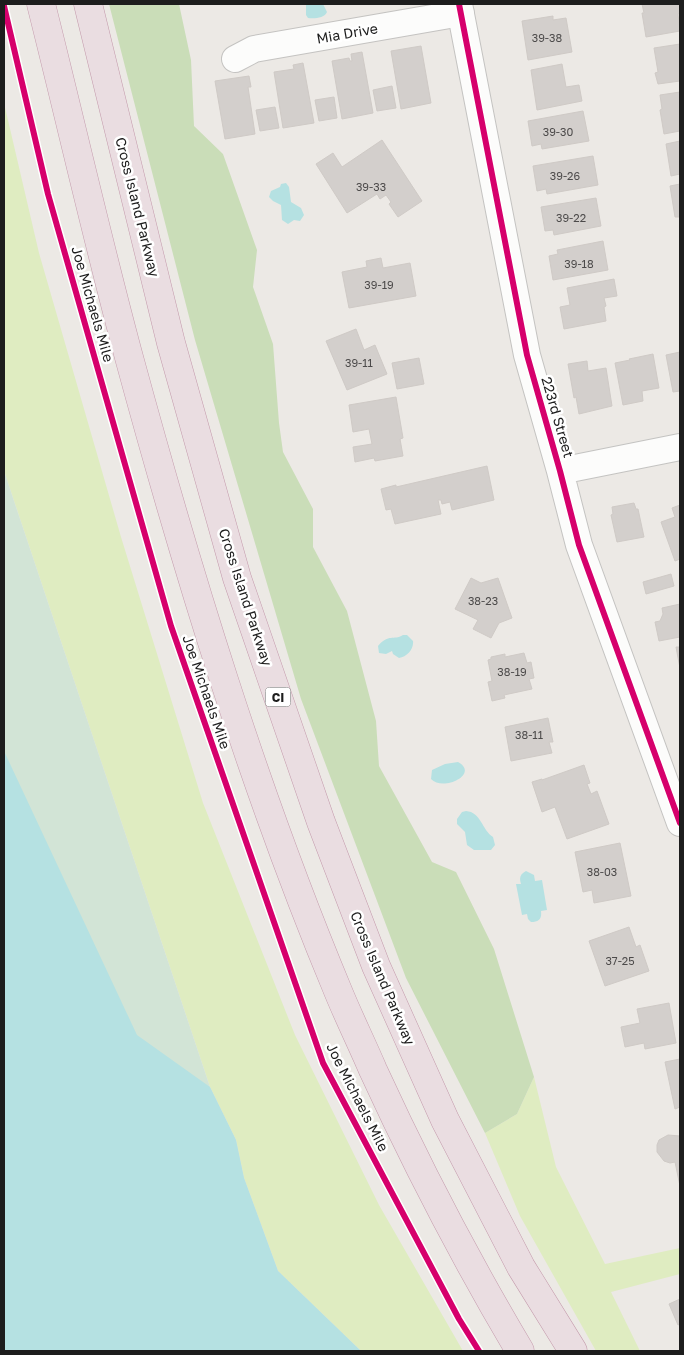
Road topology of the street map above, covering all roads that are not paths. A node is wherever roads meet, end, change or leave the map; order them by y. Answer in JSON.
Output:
{"nodes":[{"id":1,"x":41,"y":4,"type":"edge"},
{"id":2,"x":88,"y":4,"type":"edge"},
{"id":3,"x":460,"y":8,"type":"edge"},
{"id":4,"x":235,"y":59,"type":"dead end"},
{"id":5,"x":680,"y":447,"type":"edge"},
{"id":6,"x":560,"y":471,"type":"junction"},
{"id":7,"x":680,"y":824,"type":"edge"},
{"id":8,"x":520,"y":1351,"type":"edge"},
{"id":9,"x":573,"y":1351,"type":"edge"}],
"edges":[{"from":1,"to":8,"type":"highway"},
{"from":2,"to":9,"type":"highway","name":"Cross Island Parkway","number":"CI"},
{"from":3,"to":4,"type":"street","name":"Mia Drive"},
{"from":3,"to":6,"type":"street","name":"223rd Street"},
{"from":5,"to":6,"type":"street"},
{"from":6,"to":7,"type":"street","name":"223rd Street"}]}
